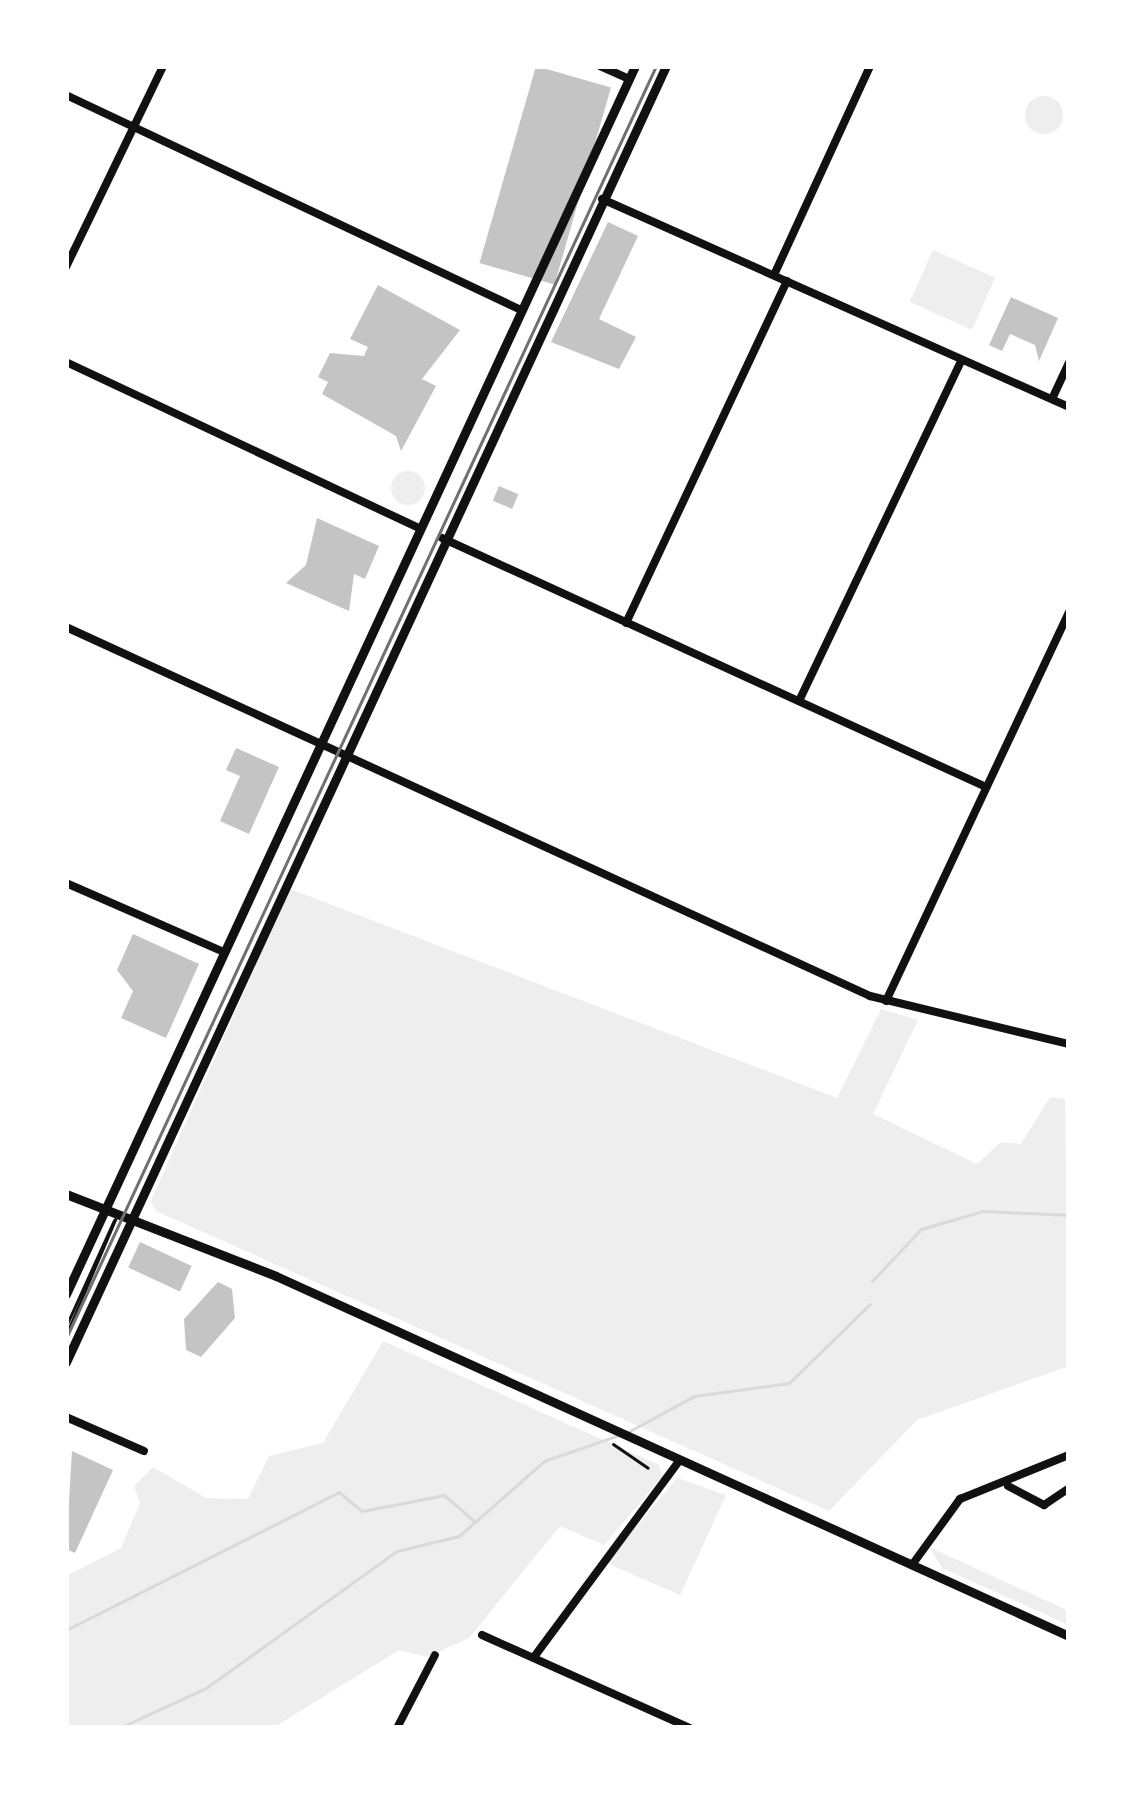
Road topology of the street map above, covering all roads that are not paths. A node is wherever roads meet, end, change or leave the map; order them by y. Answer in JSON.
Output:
{"nodes":[{"id":1,"x":163,"y":66,"type":"edge"},
{"id":2,"x":600,"y":66,"type":"edge"},
{"id":3,"x":635,"y":66,"type":"edge"},
{"id":4,"x":666,"y":66,"type":"edge"},
{"id":5,"x":870,"y":66,"type":"edge"},
{"id":6,"x":628,"y":79,"type":"junction"},
{"id":7,"x":66,"y":95,"type":"edge"},
{"id":8,"x":135,"y":127,"type":"junction"},
{"id":9,"x":602,"y":199,"type":"junction"},
{"id":10,"x":66,"y":267,"type":"edge"},
{"id":11,"x":775,"y":275,"type":"junction"},
{"id":12,"x":787,"y":281,"type":"junction"},
{"id":13,"x":520,"y":310,"type":"junction"},
{"id":14,"x":962,"y":360,"type":"junction"},
{"id":15,"x":66,"y":362,"type":"edge"},
{"id":16,"x":1069,"y":363,"type":"edge"},
{"id":17,"x":482,"y":389,"type":"junction"},
{"id":18,"x":1052,"y":399,"type":"junction"},
{"id":19,"x":508,"y":402,"type":"junction"},
{"id":20,"x":1069,"y":406,"type":"edge"},
{"id":21,"x":417,"y":527,"type":"junction"},
{"id":22,"x":442,"y":538,"type":"junction"},
{"id":23,"x":1069,"y":612,"type":"edge"},
{"id":24,"x":626,"y":622,"type":"junction"},
{"id":25,"x":66,"y":627,"type":"edge"},
{"id":26,"x":799,"y":701,"type":"junction"},
{"id":27,"x":314,"y":742,"type":"junction"},
{"id":28,"x":341,"y":754,"type":"junction"},
{"id":29,"x":986,"y":787,"type":"junction"},
{"id":30,"x":66,"y":884,"type":"edge"},
{"id":31,"x":222,"y":951,"type":"junction"},
{"id":32,"x":886,"y":1001,"type":"junction"},
{"id":33,"x":1069,"y":1044,"type":"edge"},
{"id":34,"x":66,"y":1194,"type":"edge"},
{"id":35,"x":105,"y":1209,"type":"junction"},
{"id":36,"x":118,"y":1213,"type":"junction"},
{"id":37,"x":132,"y":1217,"type":"junction"},
{"id":38,"x":66,"y":1294,"type":"edge"},
{"id":39,"x":66,"y":1326,"type":"edge"},
{"id":40,"x":66,"y":1335,"type":"edge"},
{"id":41,"x":66,"y":1362,"type":"edge"},
{"id":42,"x":66,"y":1417,"type":"edge"},
{"id":43,"x":144,"y":1451,"type":"dead end"},
{"id":44,"x":1069,"y":1455,"type":"edge"},
{"id":45,"x":680,"y":1460,"type":"junction"},
{"id":46,"x":1008,"y":1486,"type":"junction"},
{"id":47,"x":1069,"y":1488,"type":"edge"},
{"id":48,"x":912,"y":1564,"type":"junction"},
{"id":49,"x":482,"y":1635,"type":"dead end"},
{"id":50,"x":1069,"y":1636,"type":"edge"},
{"id":51,"x":435,"y":1655,"type":"dead end"},
{"id":52,"x":535,"y":1657,"type":"junction"},
{"id":53,"x":397,"y":1728,"type":"edge"},
{"id":54,"x":690,"y":1728,"type":"edge"}],
"edges":[{"from":1,"to":8,"type":"street"},
{"from":2,"to":6,"type":"street"},
{"from":3,"to":6,"type":"main road"},
{"from":4,"to":9,"type":"main road"},
{"from":5,"to":11,"type":"street"},
{"from":6,"to":13,"type":"main road"},
{"from":7,"to":8,"type":"street"},
{"from":8,"to":10,"type":"street"},
{"from":8,"to":13,"type":"street"},
{"from":9,"to":11,"type":"street"},
{"from":9,"to":19,"type":"main road"},
{"from":11,"to":12,"type":"street"},
{"from":12,"to":14,"type":"street"},
{"from":12,"to":24,"type":"street"},
{"from":13,"to":17,"type":"main road"},
{"from":14,"to":18,"type":"street"},
{"from":14,"to":26,"type":"street"},
{"from":15,"to":21,"type":"street"},
{"from":16,"to":18,"type":"street"},
{"from":17,"to":19,"type":"main road"},
{"from":17,"to":21,"type":"main road"},
{"from":18,"to":20,"type":"street"},
{"from":19,"to":22,"type":"main road"},
{"from":21,"to":27,"type":"main road"},
{"from":22,"to":24,"type":"street"},
{"from":22,"to":28,"type":"main road"},
{"from":23,"to":29,"type":"street"},
{"from":24,"to":26,"type":"street"},
{"from":25,"to":27,"type":"street"},
{"from":26,"to":29,"type":"street"},
{"from":27,"to":28,"type":"street"},
{"from":27,"to":31,"type":"main road"},
{"from":28,"to":32,"type":"street"},
{"from":28,"to":37,"type":"main road"},
{"from":29,"to":32,"type":"street"},
{"from":30,"to":31,"type":"street"},
{"from":31,"to":35,"type":"main road"},
{"from":32,"to":33,"type":"street"},
{"from":34,"to":35,"type":"main road"},
{"from":35,"to":36,"type":"main road"},
{"from":35,"to":38,"type":"main road"},
{"from":36,"to":37,"type":"main road"},
{"from":36,"to":39,"type":"lane"},
{"from":36,"to":40,"type":"lane"},
{"from":37,"to":41,"type":"main road"},
{"from":37,"to":45,"type":"main road"},
{"from":42,"to":43,"type":"street"},
{"from":44,"to":46,"type":"street"},
{"from":45,"to":48,"type":"main road"},
{"from":45,"to":52,"type":"street"},
{"from":46,"to":47,"type":"street"},
{"from":46,"to":48,"type":"street"},
{"from":48,"to":50,"type":"main road"},
{"from":49,"to":52,"type":"street"},
{"from":51,"to":53,"type":"street"},
{"from":52,"to":54,"type":"street"}]}
